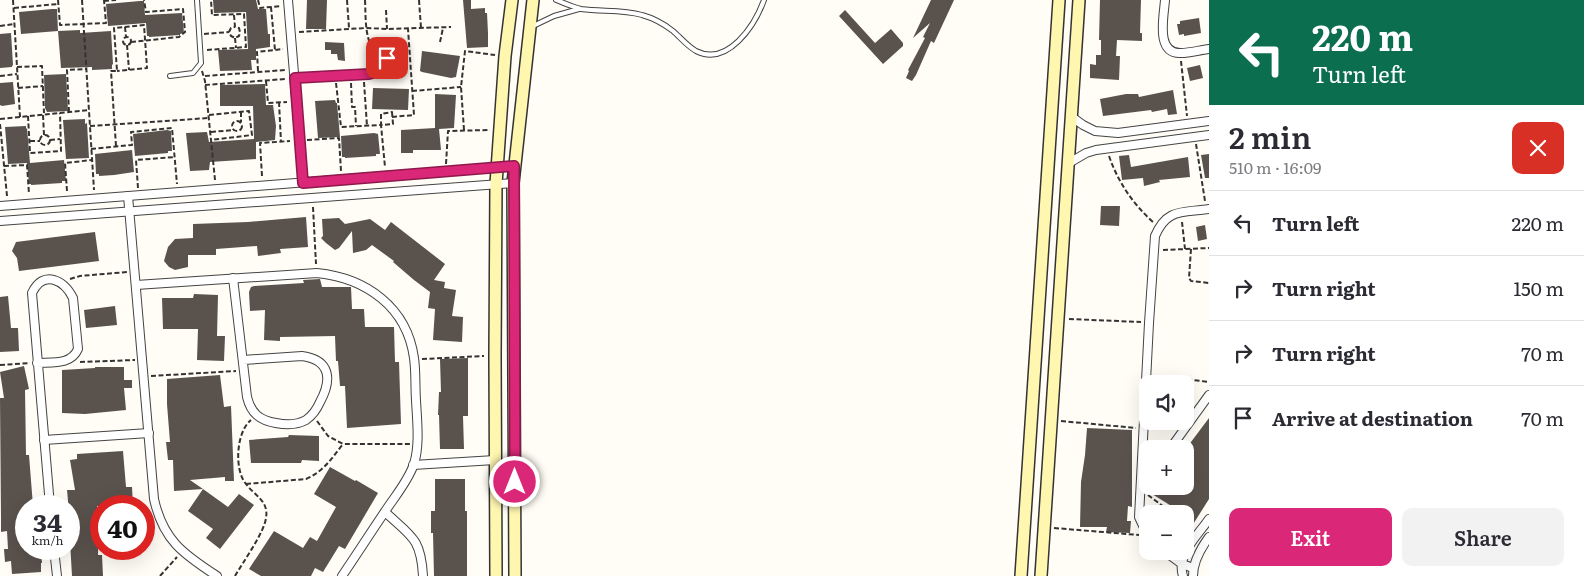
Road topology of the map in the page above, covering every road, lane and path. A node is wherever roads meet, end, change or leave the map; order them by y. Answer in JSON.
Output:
{"nodes":[{"id":1,"x":13,"y":0,"type":"edge"},
{"id":2,"x":58,"y":0,"type":"edge"},
{"id":3,"x":82,"y":0,"type":"edge"},
{"id":4,"x":104,"y":0,"type":"edge"},
{"id":5,"x":116,"y":0,"type":"edge"},
{"id":6,"x":144,"y":0,"type":"edge"},
{"id":7,"x":198,"y":0,"type":"edge"},
{"id":8,"x":211,"y":0,"type":"edge"},
{"id":9,"x":258,"y":0,"type":"edge"},
{"id":10,"x":347,"y":0,"type":"edge"},
{"id":11,"x":365,"y":0,"type":"edge"},
{"id":12,"x":419,"y":0,"type":"edge"},
{"id":13,"x":512,"y":0,"type":"edge"},
{"id":14,"x":533,"y":0,"type":"edge"},
{"id":15,"x":556,"y":0,"type":"edge"},
{"id":16,"x":764,"y":0,"type":"edge"},
{"id":17,"x":1059,"y":0,"type":"edge"},
{"id":18,"x":1079,"y":0,"type":"edge"},
{"id":19,"x":1165,"y":0,"type":"edge"},
{"id":20,"x":288,"y":3,"type":"edge"},
{"id":21,"x":58,"y":4,"type":"junction"},
{"id":22,"x":271,"y":7,"type":"junction"},
{"id":23,"x":13,"y":8,"type":"junction"},
{"id":24,"x":581,"y":9,"type":"junction"},
{"id":25,"x":386,"y":10,"type":"dead end"},
{"id":26,"x":234,"y":14,"type":"junction"},
{"id":27,"x":14,"y":24,"type":"junction"},
{"id":28,"x":83,"y":24,"type":"junction"},
{"id":29,"x":0,"y":26,"type":"edge"},
{"id":30,"x":125,"y":27,"type":"junction"},
{"id":31,"x":235,"y":27,"type":"junction"},
{"id":32,"x":451,"y":27,"type":"dead end"},
{"id":33,"x":366,"y":28,"type":"junction"},
{"id":34,"x":421,"y":28,"type":"junction"},
{"id":35,"x":442,"y":28,"type":"junction"},
{"id":36,"x":530,"y":28,"type":"junction"},
{"id":37,"x":349,"y":29,"type":"junction"},
{"id":38,"x":387,"y":29,"type":"junction"},
{"id":39,"x":408,"y":29,"type":"junction"},
{"id":40,"x":230,"y":32,"type":"junction"},
{"id":41,"x":240,"y":32,"type":"junction"},
{"id":42,"x":245,"y":32,"type":"junction"},
{"id":43,"x":291,"y":33,"type":"junction"},
{"id":44,"x":200,"y":35,"type":"junction"},
{"id":45,"x":126,"y":37,"type":"junction"},
{"id":46,"x":235,"y":38,"type":"junction"},
{"id":47,"x":146,"y":40,"type":"junction"},
{"id":48,"x":122,"y":42,"type":"junction"},
{"id":49,"x":131,"y":42,"type":"junction"},
{"id":50,"x":440,"y":42,"type":"dead end"},
{"id":51,"x":115,"y":43,"type":"junction"},
{"id":52,"x":127,"y":45,"type":"junction"},
{"id":53,"x":236,"y":48,"type":"junction"},
{"id":54,"x":292,"y":48,"type":"junction"},
{"id":55,"x":1209,"y":49,"type":"edge"},
{"id":56,"x":275,"y":50,"type":"junction"},
{"id":57,"x":201,"y":51,"type":"junction"},
{"id":58,"x":1180,"y":53,"type":"junction"},
{"id":59,"x":505,"y":56,"type":"junction"},
{"id":60,"x":386,"y":61,"type":"joint"},
{"id":61,"x":17,"y":67,"type":"junction"},
{"id":62,"x":199,"y":67,"type":"junction"},
{"id":63,"x":86,"y":69,"type":"junction"},
{"id":64,"x":294,"y":69,"type":"junction"},
{"id":65,"x":117,"y":70,"type":"junction"},
{"id":66,"x":129,"y":70,"type":"junction"},
{"id":67,"x":258,"y":72,"type":"junction"},
{"id":68,"x":17,"y":74,"type":"junction"},
{"id":69,"x":364,"y":74,"type":"junction"},
{"id":70,"x":350,"y":75,"type":"junction"},
{"id":71,"x":0,"y":76,"type":"edge"},
{"id":72,"x":170,"y":76,"type":"dead end"},
{"id":73,"x":204,"y":76,"type":"junction"},
{"id":74,"x":336,"y":76,"type":"junction"},
{"id":75,"x":295,"y":78,"type":"junction"},
{"id":76,"x":266,"y":80,"type":"junction"},
{"id":77,"x":205,"y":84,"type":"junction"},
{"id":78,"x":43,"y":86,"type":"junction"},
{"id":79,"x":461,"y":87,"type":"junction"},
{"id":80,"x":18,"y":88,"type":"junction"},
{"id":81,"x":412,"y":91,"type":"junction"},
{"id":82,"x":297,"y":101,"type":"junction"},
{"id":83,"x":279,"y":102,"type":"junction"},
{"id":84,"x":89,"y":110,"type":"junction"},
{"id":85,"x":69,"y":112,"type":"junction"},
{"id":86,"x":240,"y":112,"type":"junction"},
{"id":87,"x":60,"y":113,"type":"junction"},
{"id":88,"x":44,"y":114,"type":"junction"},
{"id":89,"x":28,"y":116,"type":"junction"},
{"id":90,"x":20,"y":117,"type":"junction"},
{"id":91,"x":209,"y":117,"type":"junction"},
{"id":92,"x":392,"y":117,"type":"junction"},
{"id":93,"x":1072,"y":117,"type":"junction"},
{"id":94,"x":0,"y":118,"type":"edge"},
{"id":95,"x":1209,"y":121,"type":"edge"},
{"id":96,"x":152,"y":122,"type":"junction"},
{"id":97,"x":241,"y":122,"type":"junction"},
{"id":98,"x":0,"y":124,"type":"edge"},
{"id":99,"x":115,"y":124,"type":"junction"},
{"id":100,"x":1188,"y":124,"type":"junction"},
{"id":101,"x":381,"y":125,"type":"junction"},
{"id":102,"x":90,"y":126,"type":"junction"},
{"id":103,"x":356,"y":126,"type":"junction"},
{"id":104,"x":367,"y":126,"type":"junction"},
{"id":105,"x":153,"y":130,"type":"junction"},
{"id":106,"x":234,"y":130,"type":"junction"},
{"id":107,"x":464,"y":130,"type":"junction"},
{"id":108,"x":500,"y":130,"type":"junction"},
{"id":109,"x":238,"y":131,"type":"junction"},
{"id":110,"x":210,"y":132,"type":"junction"},
{"id":111,"x":1104,"y":133,"type":"junction"},
{"id":112,"x":1209,"y":134,"type":"edge"},
{"id":113,"x":44,"y":135,"type":"junction"},
{"id":114,"x":1194,"y":136,"type":"junction"},
{"id":115,"x":238,"y":137,"type":"junction"},
{"id":116,"x":61,"y":139,"type":"junction"},
{"id":117,"x":50,"y":140,"type":"junction"},
{"id":118,"x":211,"y":140,"type":"junction"},
{"id":119,"x":40,"y":141,"type":"junction"},
{"id":120,"x":300,"y":141,"type":"junction"},
{"id":121,"x":29,"y":142,"type":"junction"},
{"id":122,"x":281,"y":142,"type":"junction"},
{"id":123,"x":44,"y":145,"type":"junction"},
{"id":124,"x":116,"y":146,"type":"junction"},
{"id":125,"x":91,"y":148,"type":"junction"},
{"id":126,"x":1107,"y":149,"type":"junction"},
{"id":127,"x":45,"y":152,"type":"junction"},
{"id":128,"x":174,"y":157,"type":"junction"},
{"id":129,"x":92,"y":160,"type":"junction"},
{"id":130,"x":1069,"y":163,"type":"junction"},
{"id":131,"x":4,"y":166,"type":"junction"},
{"id":132,"x":514,"y":166,"type":"junction"},
{"id":133,"x":496,"y":168,"type":"junction"},
{"id":134,"x":445,"y":172,"type":"junction"},
{"id":135,"x":386,"y":176,"type":"junction"},
{"id":136,"x":342,"y":180,"type":"junction"},
{"id":137,"x":303,"y":183,"type":"junction"},
{"id":138,"x":514,"y":183,"type":"junction"},
{"id":139,"x":496,"y":184,"type":"junction"},
{"id":140,"x":262,"y":186,"type":"junction"},
{"id":141,"x":216,"y":190,"type":"junction"},
{"id":142,"x":178,"y":193,"type":"junction"},
{"id":143,"x":128,"y":196,"type":"junction"},
{"id":144,"x":138,"y":196,"type":"junction"},
{"id":145,"x":313,"y":197,"type":"junction"},
{"id":146,"x":94,"y":199,"type":"junction"},
{"id":147,"x":68,"y":201,"type":"junction"},
{"id":148,"x":30,"y":204,"type":"junction"},
{"id":149,"x":4,"y":206,"type":"edge"},
{"id":150,"x":1208,"y":210,"type":"edge"},
{"id":151,"x":129,"y":212,"type":"junction"},
{"id":152,"x":1180,"y":213,"type":"junction"},
{"id":153,"x":0,"y":221,"type":"edge"},
{"id":154,"x":1159,"y":226,"type":"junction"},
{"id":155,"x":1209,"y":248,"type":"edge"},
{"id":156,"x":1185,"y":249,"type":"junction"},
{"id":157,"x":1191,"y":249,"type":"junction"},
{"id":158,"x":1153,"y":250,"type":"junction"},
{"id":159,"x":134,"y":272,"type":"junction"},
{"id":160,"x":317,"y":273,"type":"junction"},
{"id":161,"x":233,"y":278,"type":"junction"},
{"id":162,"x":1209,"y":283,"type":"edge"},
{"id":163,"x":64,"y":285,"type":"junction"},
{"id":164,"x":136,"y":285,"type":"junction"},
{"id":165,"x":1059,"y":318,"type":"junction"},
{"id":166,"x":1149,"y":323,"type":"junction"},
{"id":167,"x":494,"y":356,"type":"junction"},
{"id":168,"x":414,"y":359,"type":"junction"},
{"id":169,"x":70,"y":360,"type":"junction"},
{"id":170,"x":142,"y":360,"type":"junction"},
{"id":171,"x":242,"y":360,"type":"junction"},
{"id":172,"x":37,"y":363,"type":"junction"},
{"id":173,"x":0,"y":365,"type":"edge"},
{"id":174,"x":244,"y":371,"type":"junction"},
{"id":175,"x":1147,"y":375,"type":"edge"},
{"id":176,"x":144,"y":376,"type":"junction"},
{"id":177,"x":1194,"y":380,"type":"edge"},
{"id":178,"x":1209,"y":382,"type":"edge"},
{"id":179,"x":1209,"y":396,"type":"edge"},
{"id":180,"x":314,"y":413,"type":"junction"},
{"id":181,"x":257,"y":416,"type":"junction"},
{"id":182,"x":1052,"y":421,"type":"junction"},
{"id":183,"x":1139,"y":428,"type":"edge"},
{"id":184,"x":149,"y":433,"type":"junction"},
{"id":185,"x":44,"y":440,"type":"junction"},
{"id":186,"x":1177,"y":440,"type":"edge"},
{"id":187,"x":343,"y":444,"type":"junction"},
{"id":188,"x":418,"y":444,"type":"junction"},
{"id":189,"x":495,"y":460,"type":"junction"},
{"id":190,"x":413,"y":466,"type":"junction"},
{"id":191,"x":246,"y":484,"type":"junction"},
{"id":192,"x":49,"y":495,"type":"edge"},
{"id":193,"x":1149,"y":495,"type":"edge"},
{"id":194,"x":1161,"y":505,"type":"edge"},
{"id":195,"x":385,"y":512,"type":"junction"},
{"id":196,"x":1209,"y":519,"type":"edge"},
{"id":197,"x":1044,"y":527,"type":"junction"},
{"id":198,"x":1139,"y":535,"type":"edge"},
{"id":199,"x":1209,"y":537,"type":"edge"},
{"id":200,"x":182,"y":552,"type":"junction"},
{"id":201,"x":1022,"y":556,"type":"junction"},
{"id":202,"x":1042,"y":557,"type":"junction"},
{"id":203,"x":55,"y":560,"type":"edge"},
{"id":204,"x":1176,"y":560,"type":"edge"},
{"id":205,"x":1182,"y":564,"type":"junction"},
{"id":206,"x":1193,"y":572,"type":"edge"},
{"id":207,"x":57,"y":576,"type":"edge"},
{"id":208,"x":160,"y":576,"type":"edge"},
{"id":209,"x":217,"y":576,"type":"edge"},
{"id":210,"x":235,"y":576,"type":"edge"},
{"id":211,"x":342,"y":576,"type":"edge"},
{"id":212,"x":423,"y":576,"type":"edge"},
{"id":213,"x":496,"y":576,"type":"edge"},
{"id":214,"x":515,"y":576,"type":"edge"},
{"id":215,"x":1021,"y":576,"type":"edge"},
{"id":216,"x":1041,"y":576,"type":"edge"},
{"id":217,"x":1183,"y":576,"type":"edge"}],
"edges":[{"from":1,"to":23,"type":"path"},
{"from":2,"to":21,"type":"path"},
{"from":3,"to":28,"type":"path"},
{"from":4,"to":5,"type":"path"},
{"from":4,"to":28,"type":"path"},
{"from":6,"to":47,"type":"path"},
{"from":7,"to":44,"type":"lane"},
{"from":8,"to":26,"type":"path"},
{"from":9,"to":22,"type":"path"},
{"from":10,"to":37,"type":"path"},
{"from":11,"to":33,"type":"path"},
{"from":12,"to":34,"type":"path"},
{"from":13,"to":59,"type":"street"},
{"from":14,"to":36,"type":"street"},
{"from":15,"to":24,"type":"lane"},
{"from":16,"to":24,"type":"lane"},
{"from":17,"to":201,"type":"street"},
{"from":18,"to":93,"type":"street"},
{"from":19,"to":58,"type":"street"},
{"from":20,"to":22,"type":"path"},
{"from":20,"to":43,"type":"street"},
{"from":21,"to":23,"type":"path"},
{"from":21,"to":28,"type":"path"},
{"from":22,"to":56,"type":"path"},
{"from":23,"to":27,"type":"path"},
{"from":24,"to":36,"type":"lane"},
{"from":25,"to":38,"type":"path"},
{"from":26,"to":31,"type":"path"},
{"from":26,"to":42,"type":"path"},
{"from":27,"to":29,"type":"path"},
{"from":27,"to":61,"type":"path"},
{"from":28,"to":63,"type":"path"},
{"from":30,"to":45,"type":"path"},
{"from":30,"to":47,"type":"path"},
{"from":30,"to":51,"type":"path"},
{"from":31,"to":40,"type":"path"},
{"from":31,"to":41,"type":"path"},
{"from":32,"to":35,"type":"path"},
{"from":33,"to":37,"type":"path"},
{"from":33,"to":38,"type":"path"},
{"from":33,"to":60,"type":"path"},
{"from":34,"to":35,"type":"path"},
{"from":34,"to":39,"type":"path"},
{"from":35,"to":50,"type":"path"},
{"from":36,"to":132,"type":"street"},
{"from":37,"to":43,"type":"path"},
{"from":38,"to":39,"type":"path"},
{"from":39,"to":81,"type":"path"},
{"from":40,"to":44,"type":"path"},
{"from":40,"to":46,"type":"path"},
{"from":41,"to":42,"type":"path"},
{"from":41,"to":46,"type":"path"},
{"from":42,"to":53,"type":"path"},
{"from":43,"to":54,"type":"street"},
{"from":44,"to":57,"type":"lane"},
{"from":45,"to":48,"type":"path"},
{"from":45,"to":49,"type":"path"},
{"from":46,"to":53,"type":"path"},
{"from":47,"to":49,"type":"path"},
{"from":47,"to":66,"type":"path"},
{"from":48,"to":51,"type":"path"},
{"from":48,"to":52,"type":"path"},
{"from":49,"to":52,"type":"path"},
{"from":51,"to":65,"type":"path"},
{"from":52,"to":66,"type":"path"},
{"from":53,"to":57,"type":"path"},
{"from":54,"to":56,"type":"path"},
{"from":54,"to":64,"type":"street"},
{"from":55,"to":58,"type":"street"},
{"from":56,"to":67,"type":"path"},
{"from":57,"to":62,"type":"lane"},
{"from":58,"to":100,"type":"path"},
{"from":59,"to":79,"type":"path"},
{"from":59,"to":108,"type":"street"},
{"from":60,"to":69,"type":"street"},
{"from":61,"to":68,"type":"path"},
{"from":61,"to":78,"type":"path"},
{"from":62,"to":72,"type":"lane"},
{"from":62,"to":73,"type":"path"},
{"from":63,"to":84,"type":"path"},
{"from":63,"to":85,"type":"path"},
{"from":64,"to":67,"type":"path"},
{"from":64,"to":75,"type":"street"},
{"from":65,"to":66,"type":"path"},
{"from":65,"to":99,"type":"path"},
{"from":67,"to":73,"type":"path"},
{"from":68,"to":71,"type":"path"},
{"from":68,"to":80,"type":"path"},
{"from":69,"to":70,"type":"street"},
{"from":69,"to":104,"type":"path"},
{"from":70,"to":74,"type":"street"},
{"from":70,"to":103,"type":"path"},
{"from":73,"to":77,"type":"path"},
{"from":74,"to":75,"type":"street"},
{"from":74,"to":103,"type":"path"},
{"from":75,"to":76,"type":"path"},
{"from":75,"to":82,"type":"street"},
{"from":76,"to":77,"type":"path"},
{"from":76,"to":83,"type":"path"},
{"from":77,"to":91,"type":"path"},
{"from":78,"to":80,"type":"path"},
{"from":78,"to":88,"type":"path"},
{"from":79,"to":81,"type":"path"},
{"from":79,"to":107,"type":"path"},
{"from":80,"to":90,"type":"path"},
{"from":81,"to":92,"type":"path"},
{"from":82,"to":83,"type":"path"},
{"from":82,"to":120,"type":"street"},
{"from":83,"to":122,"type":"path"},
{"from":84,"to":85,"type":"path"},
{"from":84,"to":102,"type":"path"},
{"from":85,"to":87,"type":"path"},
{"from":86,"to":91,"type":"path"},
{"from":86,"to":97,"type":"path"},
{"from":86,"to":115,"type":"path"},
{"from":87,"to":88,"type":"path"},
{"from":87,"to":116,"type":"path"},
{"from":88,"to":89,"type":"path"},
{"from":88,"to":113,"type":"path"},
{"from":89,"to":90,"type":"path"},
{"from":89,"to":121,"type":"path"},
{"from":90,"to":94,"type":"path"},
{"from":91,"to":96,"type":"path"},
{"from":91,"to":110,"type":"path"},
{"from":92,"to":101,"type":"path"},
{"from":92,"to":101,"type":"path"},
{"from":93,"to":111,"type":"street"},
{"from":93,"to":130,"type":"street"},
{"from":95,"to":100,"type":"street"},
{"from":96,"to":99,"type":"path"},
{"from":96,"to":105,"type":"path"},
{"from":97,"to":106,"type":"path"},
{"from":97,"to":109,"type":"path"},
{"from":98,"to":131,"type":"path"},
{"from":99,"to":102,"type":"path"},
{"from":99,"to":124,"type":"path"},
{"from":100,"to":111,"type":"street"},
{"from":101,"to":104,"type":"path"},
{"from":101,"to":135,"type":"path"},
{"from":102,"to":125,"type":"path"},
{"from":103,"to":104,"type":"path"},
{"from":105,"to":124,"type":"path"},
{"from":105,"to":128,"type":"path"},
{"from":106,"to":109,"type":"path"},
{"from":106,"to":110,"type":"path"},
{"from":107,"to":108,"type":"path"},
{"from":107,"to":134,"type":"path"},
{"from":108,"to":133,"type":"street"},
{"from":109,"to":115,"type":"path"},
{"from":110,"to":118,"type":"path"},
{"from":111,"to":126,"type":"street"},
{"from":112,"to":114,"type":"street"},
{"from":113,"to":117,"type":"path"},
{"from":113,"to":119,"type":"path"},
{"from":114,"to":126,"type":"street"},
{"from":114,"to":150,"type":"path"},
{"from":115,"to":118,"type":"path"},
{"from":116,"to":117,"type":"path"},
{"from":116,"to":127,"type":"path"},
{"from":117,"to":123,"type":"path"},
{"from":118,"to":141,"type":"path"},
{"from":119,"to":121,"type":"path"},
{"from":119,"to":123,"type":"path"},
{"from":120,"to":122,"type":"path"},
{"from":120,"to":136,"type":"path"},
{"from":120,"to":137,"type":"street"},
{"from":121,"to":127,"type":"path"},
{"from":122,"to":140,"type":"path"},
{"from":123,"to":127,"type":"path"},
{"from":124,"to":125,"type":"path"},
{"from":125,"to":129,"type":"path"},
{"from":126,"to":130,"type":"street"},
{"from":126,"to":154,"type":"path"},
{"from":128,"to":142,"type":"path"},
{"from":128,"to":144,"type":"path"},
{"from":129,"to":146,"type":"path"},
{"from":129,"to":147,"type":"path"},
{"from":130,"to":165,"type":"street"},
{"from":131,"to":148,"type":"path"},
{"from":131,"to":149,"type":"path"},
{"from":132,"to":133,"type":"street"},
{"from":132,"to":138,"type":"street"},
{"from":133,"to":134,"type":"street"},
{"from":133,"to":139,"type":"street"},
{"from":134,"to":135,"type":"street"},
{"from":135,"to":136,"type":"street"},
{"from":136,"to":137,"type":"street"},
{"from":137,"to":140,"type":"street"},
{"from":138,"to":139,"type":"street"},
{"from":138,"to":214,"type":"street"},
{"from":139,"to":145,"type":"street"},
{"from":139,"to":167,"type":"street"},
{"from":140,"to":141,"type":"street"},
{"from":141,"to":142,"type":"street"},
{"from":142,"to":144,"type":"street"},
{"from":143,"to":144,"type":"street"},
{"from":143,"to":146,"type":"street"},
{"from":143,"to":151,"type":"street"},
{"from":145,"to":151,"type":"street"},
{"from":145,"to":160,"type":"path"},
{"from":146,"to":147,"type":"street"},
{"from":147,"to":148,"type":"street"},
{"from":148,"to":149,"type":"street"},
{"from":150,"to":152,"type":"street"},
{"from":151,"to":153,"type":"street"},
{"from":151,"to":159,"type":"street"},
{"from":152,"to":154,"type":"street"},
{"from":152,"to":156,"type":"path"},
{"from":154,"to":158,"type":"street"},
{"from":155,"to":157,"type":"path"},
{"from":156,"to":157,"type":"path"},
{"from":156,"to":158,"type":"path"},
{"from":157,"to":162,"type":"path"},
{"from":158,"to":166,"type":"street"},
{"from":159,"to":163,"type":"path"},
{"from":159,"to":164,"type":"street"},
{"from":160,"to":161,"type":"street"},
{"from":160,"to":168,"type":"street"},
{"from":161,"to":164,"type":"street"},
{"from":161,"to":171,"type":"street"},
{"from":163,"to":169,"type":"street"},
{"from":163,"to":172,"type":"street"},
{"from":164,"to":170,"type":"street"},
{"from":165,"to":166,"type":"path"},
{"from":165,"to":182,"type":"street"},
{"from":166,"to":175,"type":"street"},
{"from":167,"to":168,"type":"path"},
{"from":167,"to":189,"type":"street"},
{"from":168,"to":188,"type":"street"},
{"from":169,"to":170,"type":"path"},
{"from":169,"to":172,"type":"street"},
{"from":170,"to":176,"type":"street"},
{"from":171,"to":174,"type":"street"},
{"from":171,"to":180,"type":"street"},
{"from":172,"to":173,"type":"path"},
{"from":172,"to":185,"type":"street"},
{"from":174,"to":176,"type":"path"},
{"from":174,"to":181,"type":"street"},
{"from":176,"to":184,"type":"street"},
{"from":177,"to":178,"type":"path"},
{"from":179,"to":186,"type":"street"},
{"from":180,"to":181,"type":"street"},
{"from":180,"to":187,"type":"path"},
{"from":181,"to":191,"type":"path"},
{"from":182,"to":183,"type":"path"},
{"from":182,"to":197,"type":"street"},
{"from":184,"to":185,"type":"street"},
{"from":184,"to":200,"type":"street"},
{"from":185,"to":192,"type":"street"},
{"from":187,"to":188,"type":"path"},
{"from":187,"to":191,"type":"path"},
{"from":188,"to":190,"type":"street"},
{"from":189,"to":190,"type":"street"},
{"from":189,"to":213,"type":"street"},
{"from":190,"to":195,"type":"street"},
{"from":191,"to":210,"type":"path"},
{"from":193,"to":194,"type":"path"},
{"from":195,"to":211,"type":"street"},
{"from":195,"to":212,"type":"street"},
{"from":196,"to":205,"type":"street"},
{"from":197,"to":198,"type":"path"},
{"from":197,"to":202,"type":"street"},
{"from":199,"to":206,"type":"street"},
{"from":200,"to":208,"type":"path"},
{"from":200,"to":209,"type":"street"},
{"from":201,"to":202,"type":"street"},
{"from":201,"to":215,"type":"street"},
{"from":202,"to":216,"type":"street"},
{"from":203,"to":207,"type":"street"},
{"from":204,"to":205,"type":"street"},
{"from":205,"to":206,"type":"street"},
{"from":205,"to":217,"type":"street"}]}
